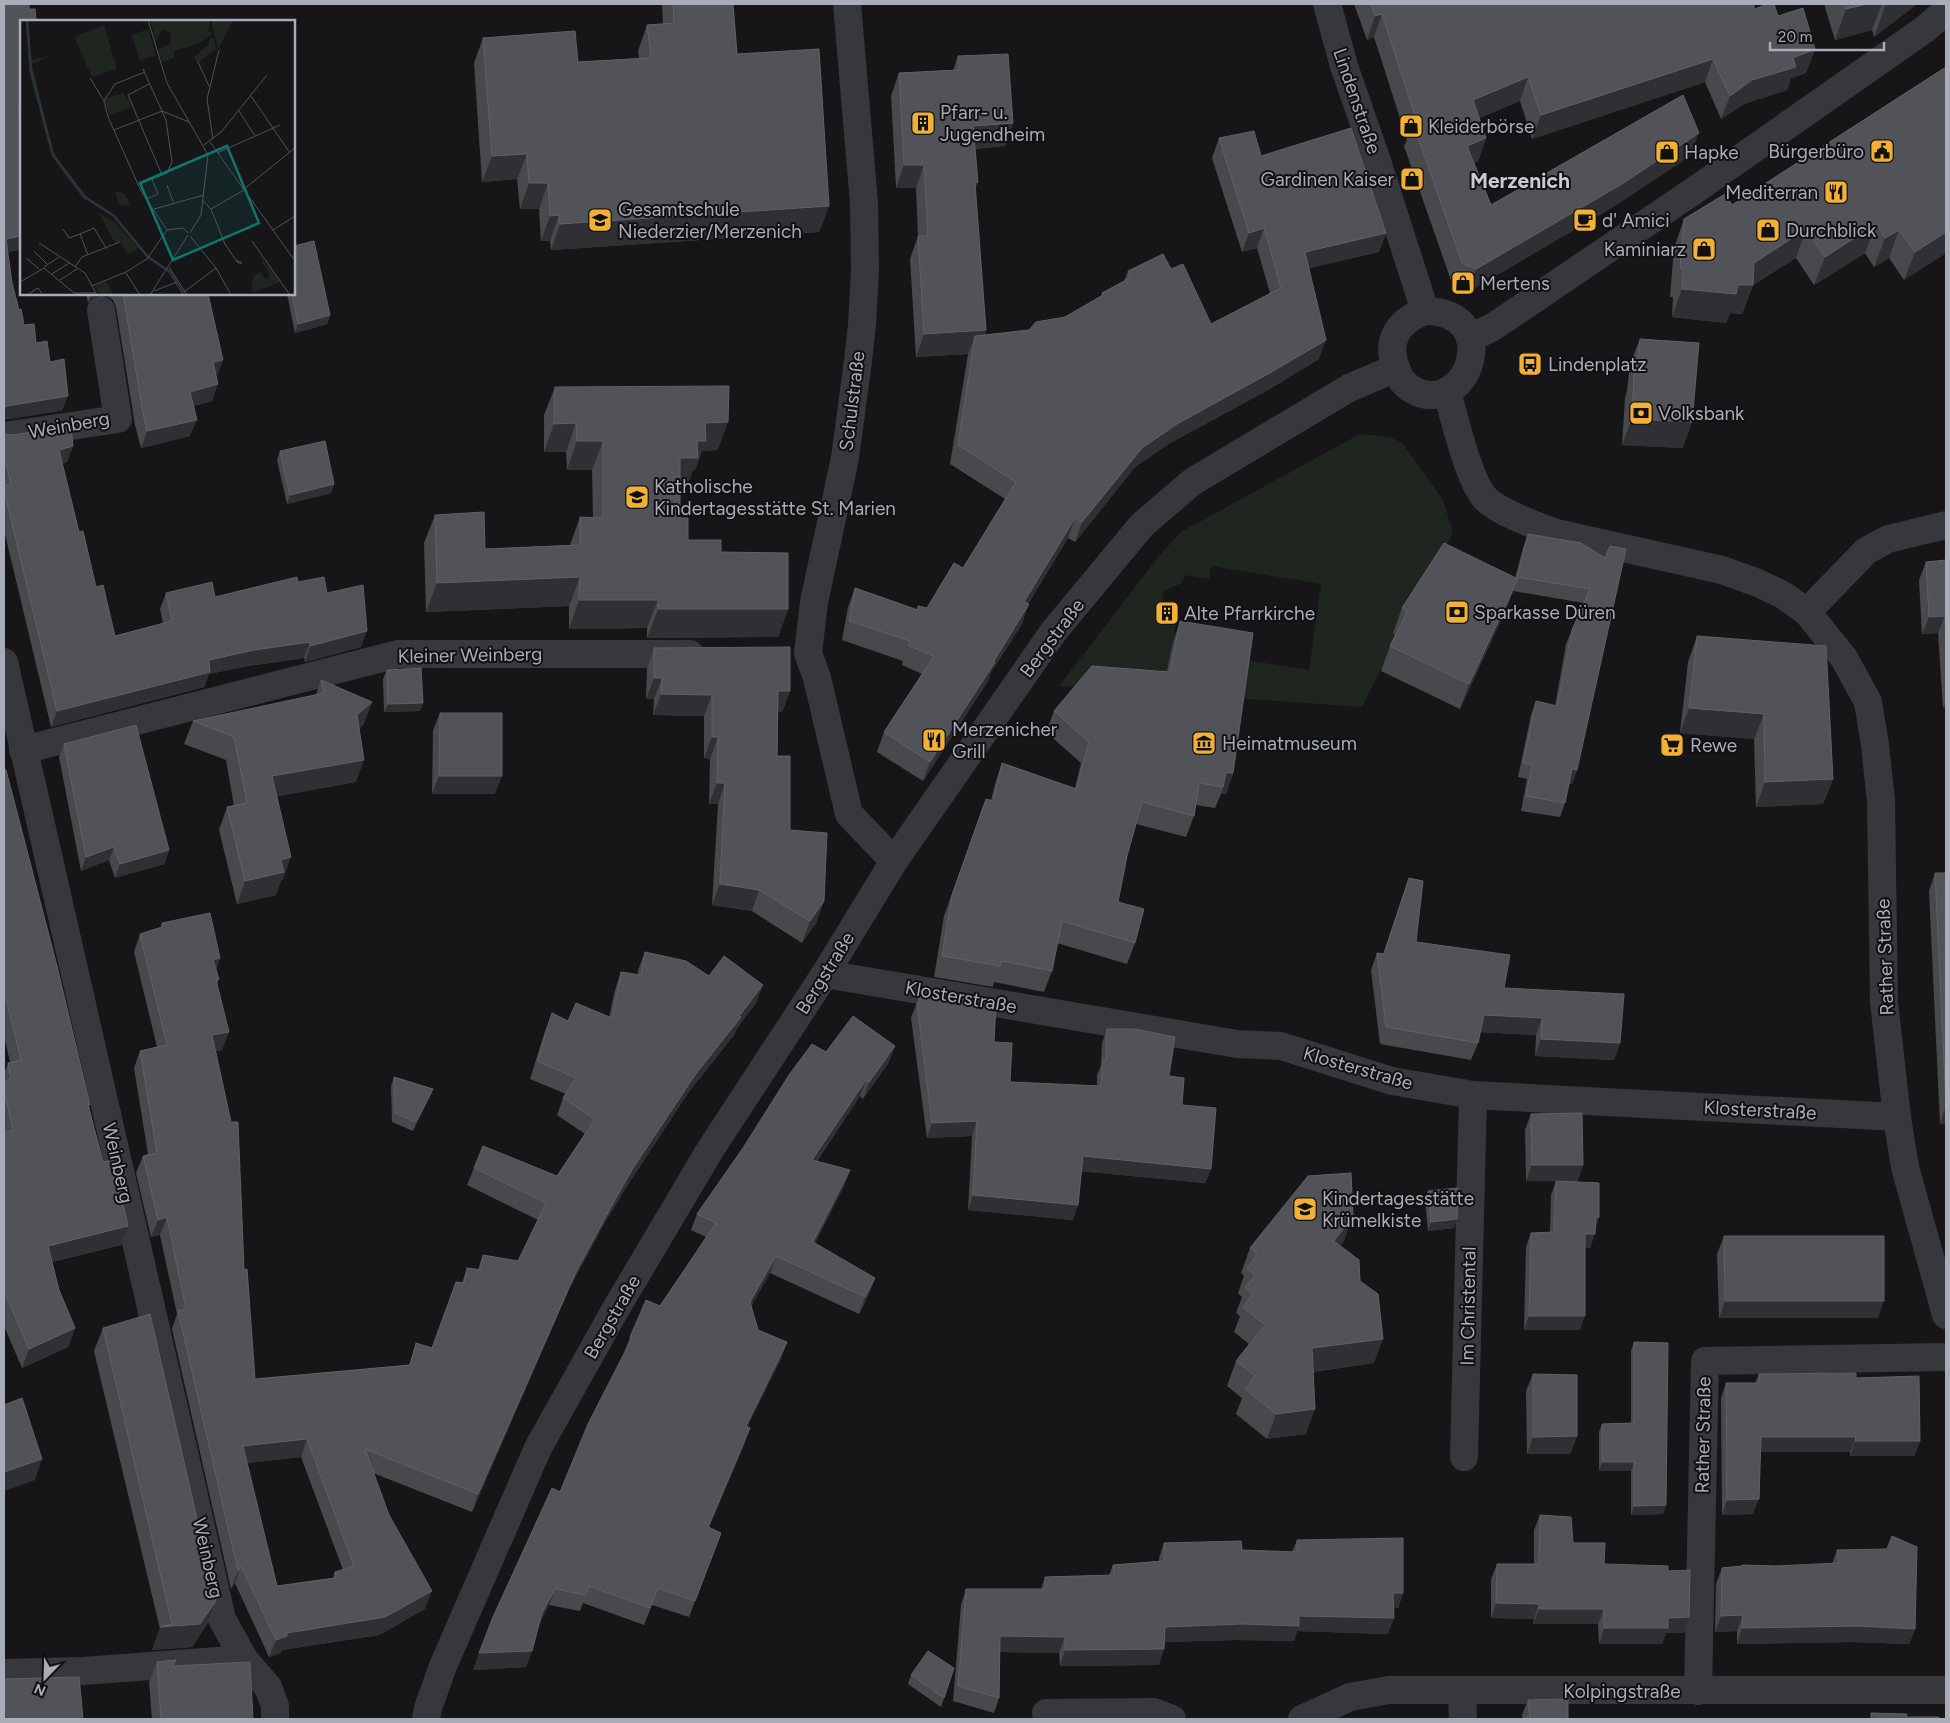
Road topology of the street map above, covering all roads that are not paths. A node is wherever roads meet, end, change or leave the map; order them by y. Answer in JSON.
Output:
{"nodes":[{"id":1,"x":847,"y":4,"type":"edge"},
{"id":2,"x":1327,"y":4,"type":"edge"},
{"id":3,"x":1946,"y":11,"type":"edge"},
{"id":4,"x":101,"y":310,"type":"dead end"},
{"id":5,"x":1425,"y":312,"type":"junction"},
{"id":6,"x":1470,"y":338,"type":"junction"},
{"id":7,"x":1396,"y":368,"type":"junction"},
{"id":8,"x":1447,"y":391,"type":"junction"},
{"id":9,"x":4,"y":436,"type":"edge"},
{"id":10,"x":1946,"y":525,"type":"edge"},
{"id":11,"x":1807,"y":612,"type":"junction"},
{"id":12,"x":711,"y":654,"type":"edge"},
{"id":13,"x":779,"y":654,"type":"edge"},
{"id":14,"x":808,"y":654,"type":"junction"},
{"id":15,"x":4,"y":662,"type":"edge"},
{"id":16,"x":18,"y":764,"type":"edge"},
{"id":17,"x":894,"y":862,"type":"junction"},
{"id":18,"x":825,"y":974,"type":"junction"},
{"id":19,"x":1473,"y":1095,"type":"junction"},
{"id":20,"x":1896,"y":1117,"type":"junction"},
{"id":21,"x":1946,"y":1315,"type":"edge"},
{"id":22,"x":1946,"y":1357,"type":"edge"},
{"id":23,"x":1464,"y":1457,"type":"dead end"},
{"id":24,"x":244,"y":1659,"type":"junction"},
{"id":25,"x":4,"y":1673,"type":"edge"},
{"id":26,"x":1462,"y":1690,"type":"junction"},
{"id":27,"x":1946,"y":1690,"type":"edge"},
{"id":28,"x":1698,"y":1691,"type":"junction"},
{"id":29,"x":1046,"y":1713,"type":"dead end"},
{"id":30,"x":275,"y":1719,"type":"edge"},
{"id":31,"x":426,"y":1719,"type":"edge"},
{"id":32,"x":1172,"y":1719,"type":"edge"},
{"id":33,"x":1302,"y":1719,"type":"edge"},
{"id":34,"x":1463,"y":1719,"type":"edge"}],
"edges":[{"from":1,"to":14,"type":"street","name":"Schulstraße"},
{"from":2,"to":5,"type":"street","name":"Lindenstraße"},
{"from":3,"to":6,"type":"street"},
{"from":4,"to":9,"type":"street","name":"Weinberg"},
{"from":5,"to":6,"type":"street"},
{"from":5,"to":7,"type":"street"},
{"from":6,"to":8,"type":"street"},
{"from":7,"to":8,"type":"street"},
{"from":7,"to":17,"type":"street","name":"Bergstraße"},
{"from":8,"to":11,"type":"street"},
{"from":10,"to":11,"type":"street"},
{"from":11,"to":20,"type":"street","name":"Rather Straße"},
{"from":12,"to":16,"type":"street","name":"Kleiner Weinberg"},
{"from":13,"to":14,"type":"street"},
{"from":14,"to":17,"type":"street","name":"Schulstraße"},
{"from":15,"to":16,"type":"street","name":"Weinberg"},
{"from":16,"to":24,"type":"street","name":"Weinberg"},
{"from":17,"to":18,"type":"street","name":"Bergstraße"},
{"from":18,"to":19,"type":"street","name":"Klosterstraße"},
{"from":18,"to":31,"type":"street","name":"Bergstraße"},
{"from":19,"to":20,"type":"street","name":"Klosterstraße"},
{"from":19,"to":23,"type":"street","name":"Im Christental"},
{"from":20,"to":21,"type":"street","name":"Rather Straße"},
{"from":22,"to":28,"type":"street","name":"Rather Straße"},
{"from":24,"to":25,"type":"street"},
{"from":24,"to":30,"type":"street","name":"Weinberg"},
{"from":26,"to":28,"type":"street","name":"Kolpingstraße"},
{"from":26,"to":33,"type":"street","name":"Kolpingstraße"},
{"from":26,"to":34,"type":"street"},
{"from":27,"to":28,"type":"street","name":"Kolpingstraße"},
{"from":29,"to":32,"type":"street"}]}
